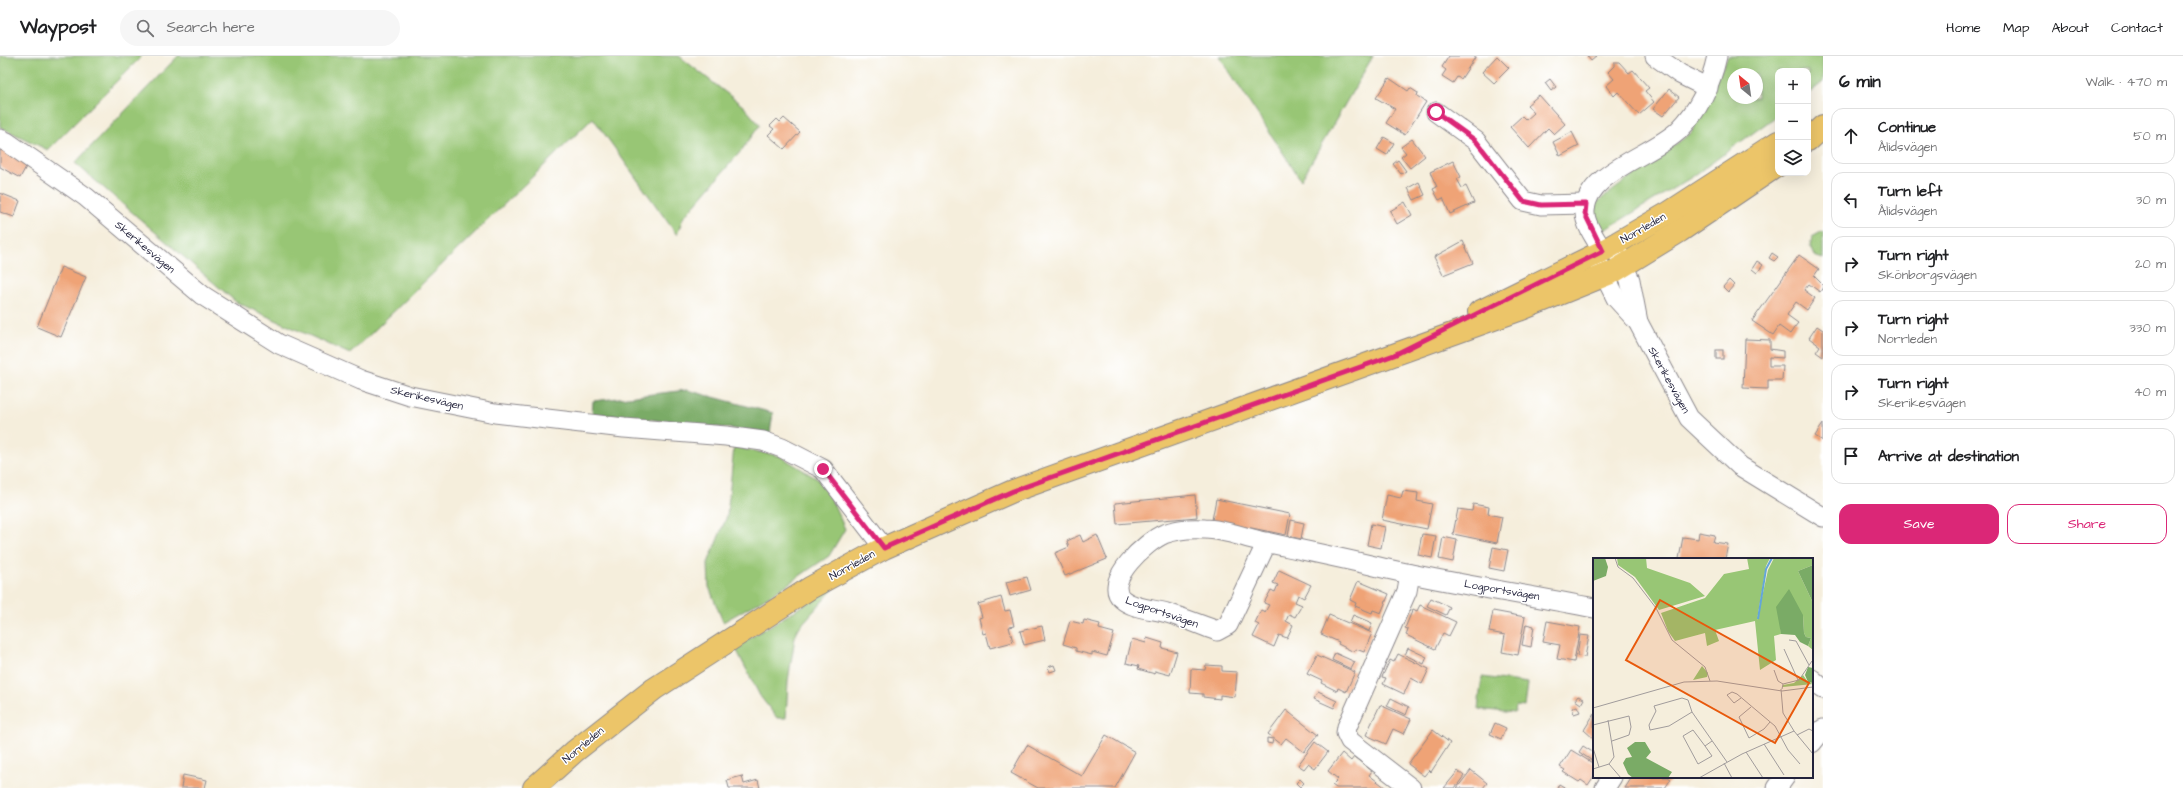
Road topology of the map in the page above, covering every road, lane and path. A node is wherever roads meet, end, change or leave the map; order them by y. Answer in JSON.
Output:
{"nodes":[{"id":1,"x":1655,"y":56,"type":"edge"},
{"id":2,"x":1717,"y":56,"type":"edge"},
{"id":3,"x":1708,"y":88,"type":"junction"},
{"id":4,"x":1436,"y":112,"type":"dead end"},
{"id":5,"x":1823,"y":112,"type":"edge"},
{"id":6,"x":1811,"y":120,"type":"edge"},
{"id":7,"x":1823,"y":126,"type":"edge"},
{"id":8,"x":1811,"y":137,"type":"edge"},
{"id":9,"x":0,"y":139,"type":"edge"},
{"id":10,"x":1775,"y":144,"type":"edge"},
{"id":11,"x":1775,"y":167,"type":"edge"},
{"id":12,"x":1586,"y":204,"type":"junction"},
{"id":13,"x":1604,"y":250,"type":"junction"},
{"id":14,"x":1624,"y":266,"type":"junction"},
{"id":15,"x":1605,"y":276,"type":"junction"},
{"id":16,"x":1638,"y":322,"type":"junction"},
{"id":17,"x":1394,"y":355,"type":"junction"},
{"id":18,"x":1823,"y":517,"type":"edge"},
{"id":19,"x":1267,"y":542,"type":"junction"},
{"id":20,"x":884,"y":548,"type":"junction"},
{"id":21,"x":1410,"y":574,"type":"junction"},
{"id":22,"x":1593,"y":608,"type":"edge"},
{"id":23,"x":1813,"y":680,"type":"edge"},
{"id":24,"x":1823,"y":689,"type":"edge"},
{"id":25,"x":1823,"y":729,"type":"edge"},
{"id":26,"x":1813,"y":742,"type":"edge"},
{"id":27,"x":1611,"y":778,"type":"edge"},
{"id":28,"x":1784,"y":778,"type":"edge"},
{"id":29,"x":534,"y":788,"type":"edge"},
{"id":30,"x":1411,"y":788,"type":"edge"},
{"id":31,"x":1605,"y":788,"type":"edge"},
{"id":32,"x":1777,"y":788,"type":"edge"}],
"edges":[{"from":1,"to":3,"type":"street"},
{"from":2,"to":3,"type":"street"},
{"from":3,"to":12,"type":"street"},
{"from":4,"to":12,"type":"street"},
{"from":5,"to":6,"type":"main road"},
{"from":7,"to":8,"type":"main road"},
{"from":9,"to":20,"type":"street","name":"Skerikesvägen"},
{"from":10,"to":13,"type":"main road","name":"Norrleden"},
{"from":11,"to":14,"type":"main road","name":"Norrleden"},
{"from":12,"to":13,"type":"street"},
{"from":13,"to":14,"type":"street","name":"Skerikesvägen"},
{"from":13,"to":15,"type":"street","name":"Skerikesvägen"},
{"from":13,"to":17,"type":"main road","name":"Norrleden"},
{"from":14,"to":15,"type":"main road","name":"Norrleden"},
{"from":14,"to":16,"type":"street","name":"Skerikesvägen"},
{"from":15,"to":16,"type":"street","name":"Skerikesvägen"},
{"from":15,"to":17,"type":"main road","name":"Norrleden"},
{"from":16,"to":18,"type":"street","name":"Skerikesvägen"},
{"from":17,"to":20,"type":"main road","name":"Norrleden"},
{"from":19,"to":19,"type":"street","name":"Logportsvägen"},
{"from":19,"to":21,"type":"street","name":"Logportsvägen"},
{"from":20,"to":29,"type":"main road","name":"Norrleden"},
{"from":21,"to":22,"type":"street","name":"Logportsvägen"},
{"from":21,"to":30,"type":"street"},
{"from":23,"to":24,"type":"street"},
{"from":25,"to":26,"type":"street"},
{"from":27,"to":31,"type":"street"},
{"from":28,"to":32,"type":"street"}]}
